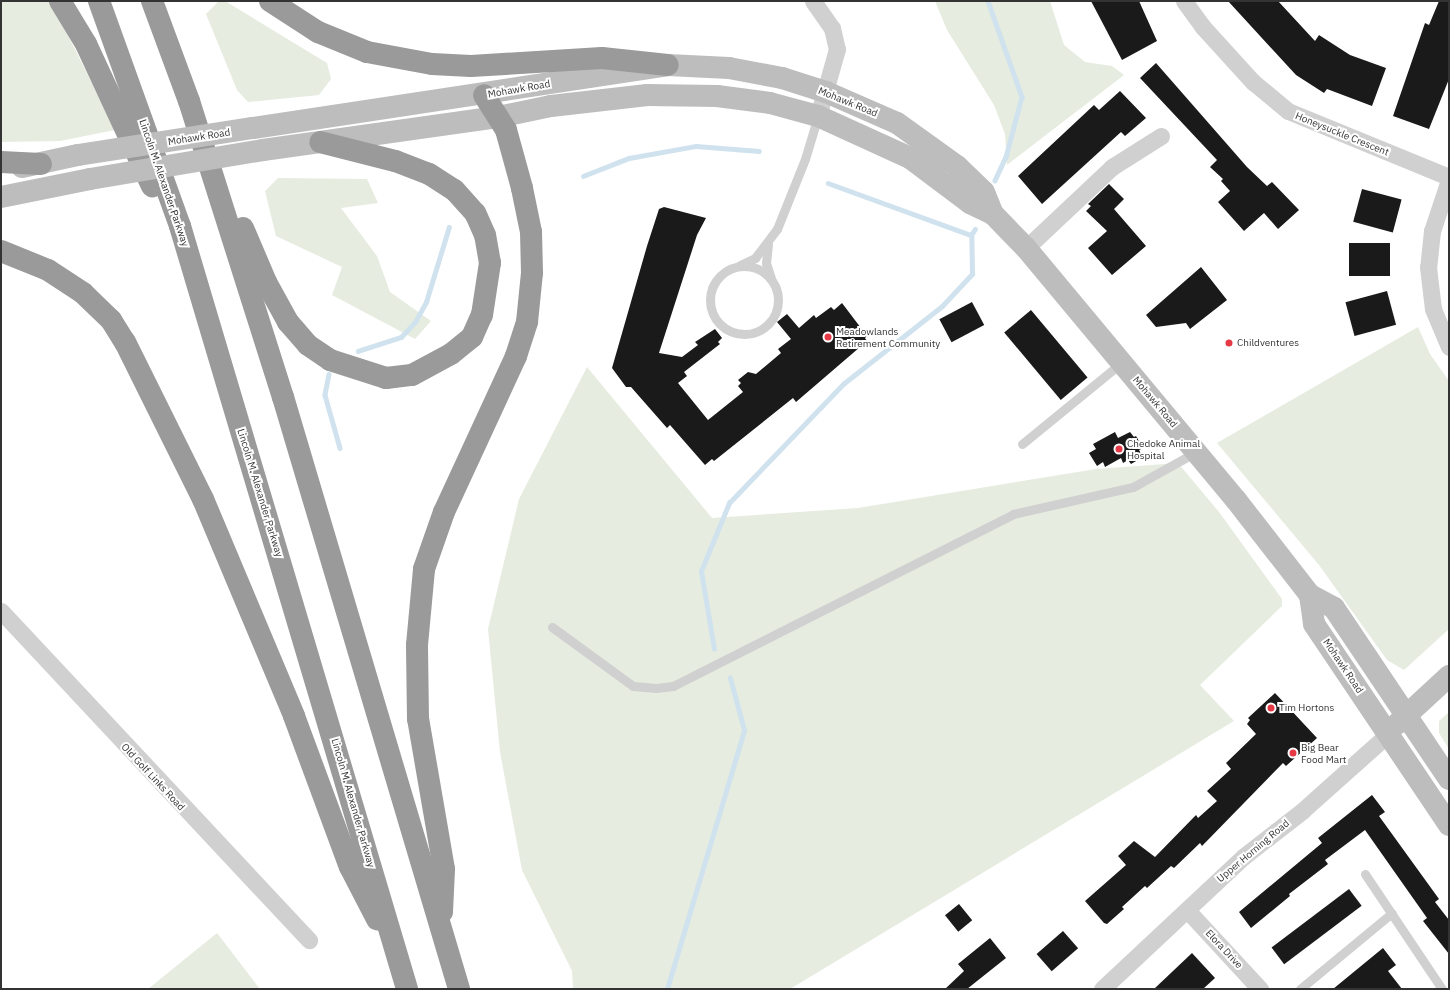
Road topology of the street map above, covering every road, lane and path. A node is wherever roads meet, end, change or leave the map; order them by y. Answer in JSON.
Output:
{"nodes":[{"id":1,"x":60,"y":1,"type":"edge"},
{"id":2,"x":100,"y":1,"type":"edge"},
{"id":3,"x":152,"y":1,"type":"edge"},
{"id":4,"x":270,"y":1,"type":"edge"},
{"id":5,"x":1184,"y":1,"type":"edge"},
{"id":6,"x":820,"y":3,"type":"edge"},
{"id":7,"x":668,"y":65,"type":"junction"},
{"id":8,"x":826,"y":92,"type":"junction"},
{"id":9,"x":484,"y":95,"type":"junction"},
{"id":10,"x":189,"y":101,"type":"junction"},
{"id":11,"x":818,"y":116,"type":"junction"},
{"id":12,"x":498,"y":117,"type":"junction"},
{"id":13,"x":1160,"y":136,"type":"dead end"},
{"id":14,"x":320,"y":142,"type":"junction"},
{"id":15,"x":1,"y":162,"type":"edge"},
{"id":16,"x":41,"y":164,"type":"junction"},
{"id":17,"x":1,"y":171,"type":"edge"},
{"id":18,"x":1449,"y":177,"type":"edge"},
{"id":19,"x":1449,"y":180,"type":"edge"},
{"id":20,"x":1,"y":197,"type":"edge"},
{"id":21,"x":993,"y":214,"type":"junction"},
{"id":22,"x":180,"y":226,"type":"junction"},
{"id":23,"x":768,"y":244,"type":"junction"},
{"id":24,"x":1026,"y":248,"type":"junction"},
{"id":25,"x":1,"y":251,"type":"edge"},
{"id":26,"x":739,"y":266,"type":"junction"},
{"id":27,"x":771,"y":279,"type":"junction"},
{"id":28,"x":1449,"y":347,"type":"edge"},
{"id":29,"x":1121,"y":362,"type":"junction"},
{"id":30,"x":1022,"y":444,"type":"dead end"},
{"id":31,"x":1196,"y":452,"type":"junction"},
{"id":32,"x":1310,"y":595,"type":"junction"},
{"id":33,"x":1,"y":611,"type":"edge"},
{"id":34,"x":552,"y":627,"type":"dead end"},
{"id":35,"x":1449,"y":676,"type":"edge"},
{"id":36,"x":1407,"y":715,"type":"junction"},
{"id":37,"x":1388,"y":734,"type":"junction"},
{"id":38,"x":1449,"y":778,"type":"edge"},
{"id":39,"x":1449,"y":825,"type":"edge"},
{"id":40,"x":1365,"y":874,"type":"dead end"},
{"id":41,"x":1187,"y":910,"type":"junction"},
{"id":42,"x":1392,"y":913,"type":"junction"},
{"id":43,"x":441,"y":925,"type":"junction"},
{"id":44,"x":309,"y":940,"type":"dead end"},
{"id":45,"x":399,"y":962,"type":"junction"},
{"id":46,"x":407,"y":989,"type":"edge"},
{"id":47,"x":459,"y":989,"type":"edge"},
{"id":48,"x":1102,"y":989,"type":"edge"},
{"id":49,"x":1260,"y":989,"type":"edge"},
{"id":50,"x":1300,"y":989,"type":"edge"},
{"id":51,"x":1442,"y":989,"type":"edge"}],
"edges":[{"from":1,"to":22,"type":"highway"},
{"from":2,"to":22,"type":"highway","name":"Lincoln M. Alexander Parkway"},
{"from":3,"to":10,"type":"highway"},
{"from":4,"to":7,"type":"highway"},
{"from":5,"to":18,"type":"street","name":"Honeysuckle Crescent"},
{"from":6,"to":8,"type":"street"},
{"from":7,"to":8,"type":"main road","name":"Mohawk Road"},
{"from":7,"to":9,"type":"main road","name":"Mohawk Road"},
{"from":8,"to":11,"type":"street"},
{"from":8,"to":21,"type":"main road","name":"Mohawk Road"},
{"from":9,"to":12,"type":"highway"},
{"from":9,"to":16,"type":"main road","name":"Mohawk Road","bridge":true},
{"from":10,"to":14,"type":"highway"},
{"from":10,"to":43,"type":"highway"},
{"from":11,"to":12,"type":"main road","name":"Mohawk Road"},
{"from":11,"to":21,"type":"main road","name":"Mohawk Road"},
{"from":11,"to":23,"type":"lane"},
{"from":12,"to":14,"type":"main road","name":"Mohawk Road"},
{"from":12,"to":43,"type":"highway"},
{"from":13,"to":24,"type":"street"},
{"from":14,"to":20,"type":"main road","name":"Mohawk Road","bridge":true},
{"from":15,"to":16,"type":"highway"},
{"from":16,"to":17,"type":"main road","name":"Mohawk Road"},
{"from":19,"to":28,"type":"street"},
{"from":21,"to":24,"type":"main road","name":"Mohawk Road"},
{"from":22,"to":45,"type":"highway","name":"Lincoln M. Alexander Parkway"},
{"from":23,"to":26,"type":"lane"},
{"from":23,"to":27,"type":"lane"},
{"from":24,"to":29,"type":"main road","name":"Mohawk Road"},
{"from":25,"to":45,"type":"highway"},
{"from":26,"to":27,"type":"lane"},
{"from":26,"to":27,"type":"lane"},
{"from":29,"to":30,"type":"lane"},
{"from":29,"to":31,"type":"main road","name":"Mohawk Road"},
{"from":31,"to":32,"type":"main road","name":"Mohawk Road"},
{"from":31,"to":34,"type":"lane"},
{"from":32,"to":36,"type":"main road","name":"Mohawk Road"},
{"from":32,"to":37,"type":"main road","name":"Mohawk Road"},
{"from":33,"to":44,"type":"street","name":"Old Golf Links Road"},
{"from":35,"to":36,"type":"main road","name":"Upper Horning Road"},
{"from":36,"to":37,"type":"main road","name":"Upper Horning Road"},
{"from":36,"to":38,"type":"main road","name":"Mohawk Road"},
{"from":37,"to":39,"type":"main road","name":"Mohawk Road"},
{"from":37,"to":41,"type":"street","name":"Upper Horning Road"},
{"from":40,"to":42,"type":"lane"},
{"from":41,"to":48,"type":"street","name":"Upper Horning Road"},
{"from":41,"to":49,"type":"street","name":"Elora Drive"},
{"from":42,"to":50,"type":"lane"},
{"from":42,"to":51,"type":"lane"},
{"from":43,"to":47,"type":"highway"},
{"from":45,"to":46,"type":"highway","name":"Lincoln M. Alexander Parkway"}]}
